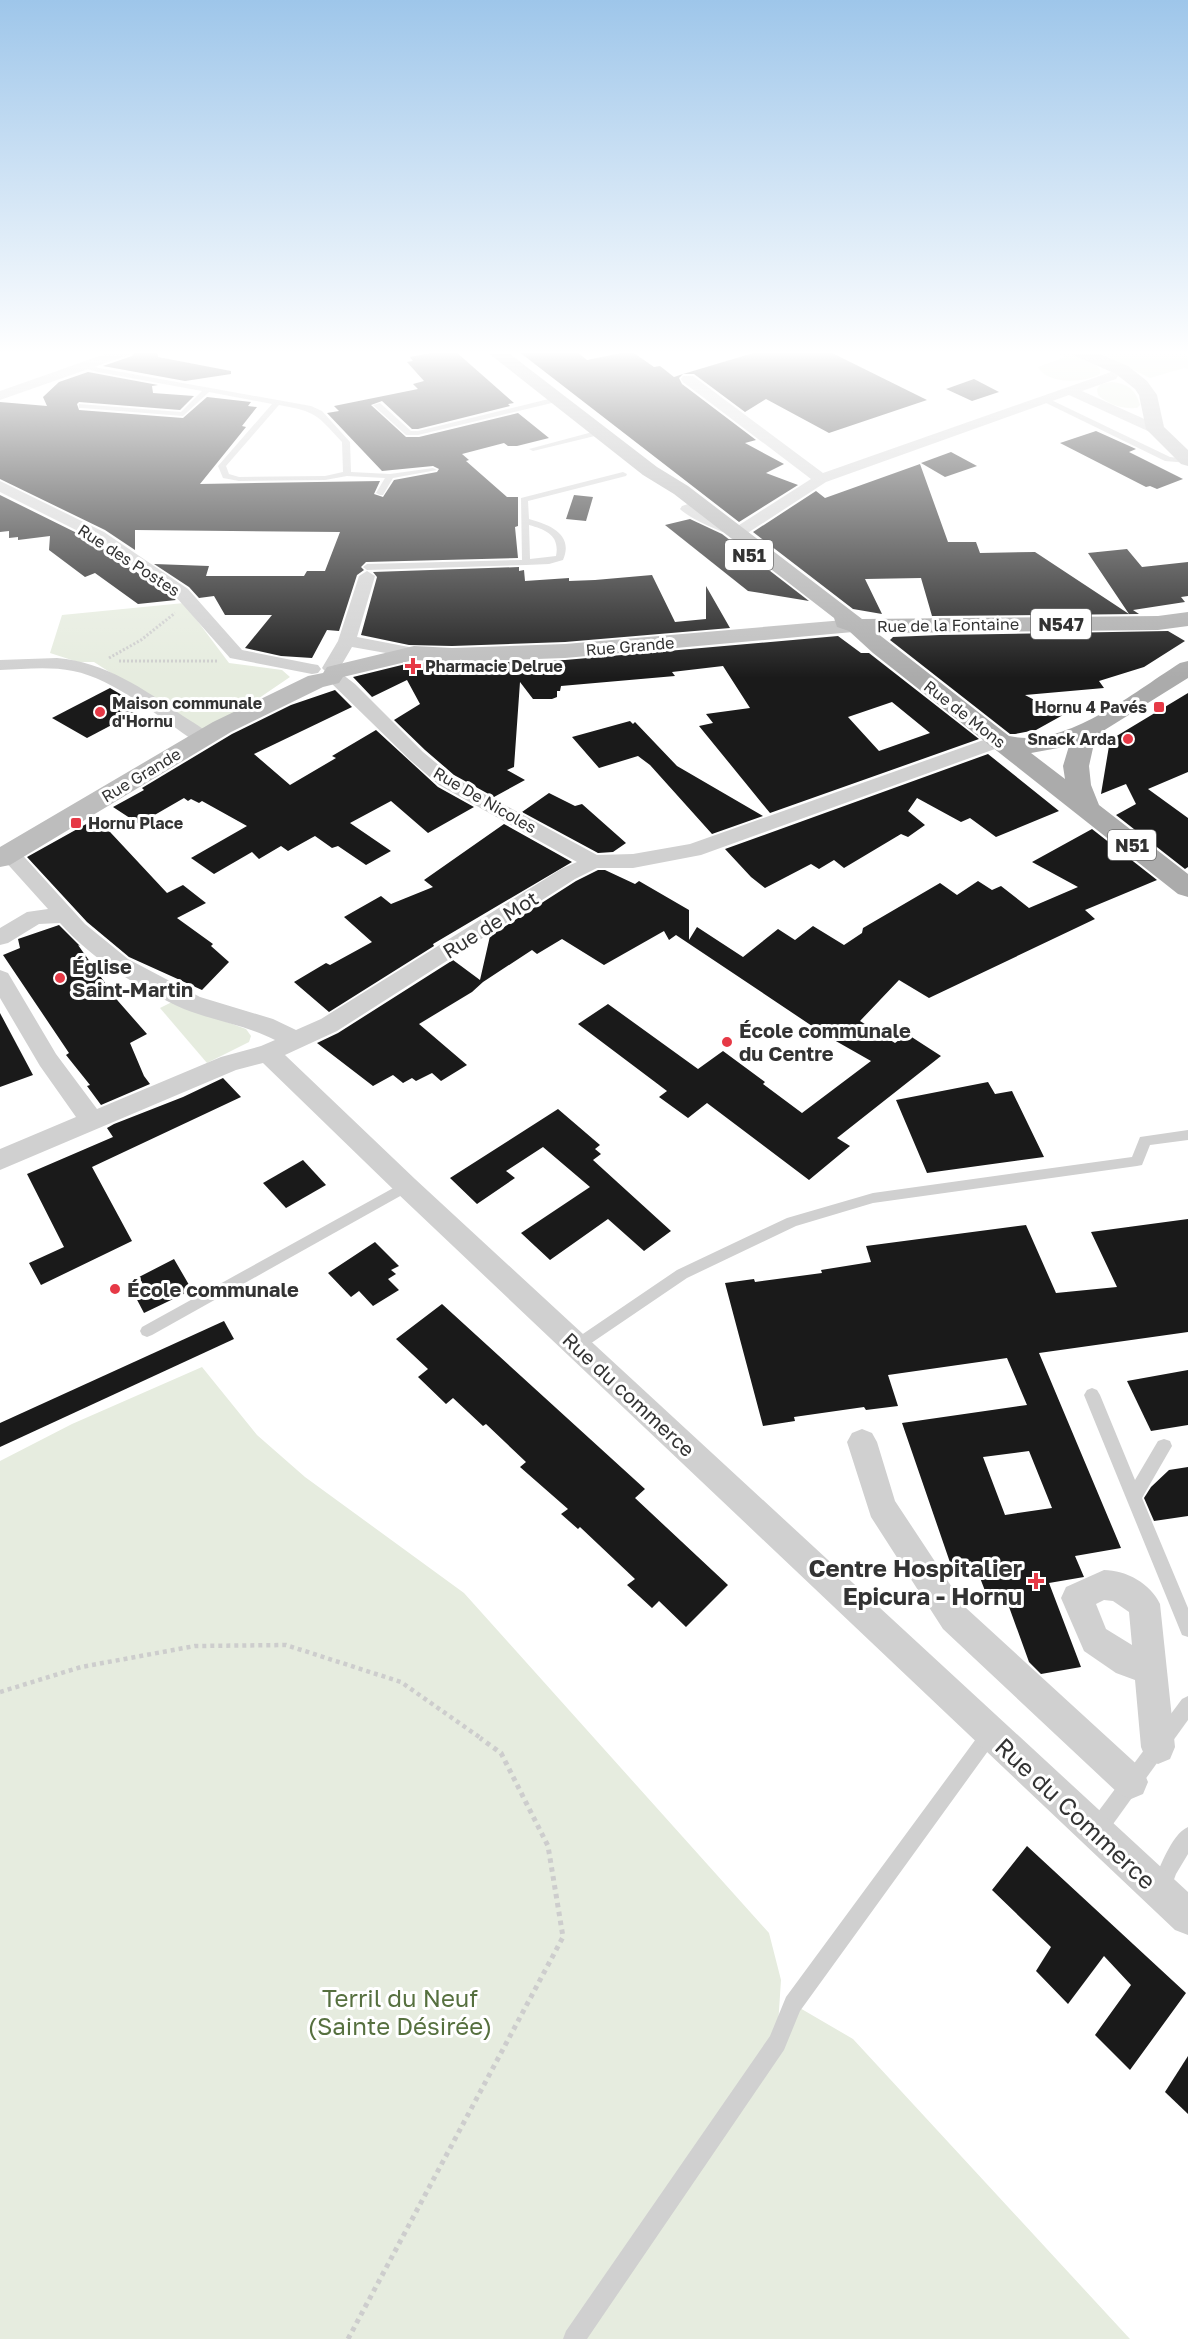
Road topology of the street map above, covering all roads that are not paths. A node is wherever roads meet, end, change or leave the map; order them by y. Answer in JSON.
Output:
{"nodes":[{"id":1,"x":227,"y":460,"type":"edge"},
{"id":2,"x":347,"y":460,"type":"edge"},
{"id":3,"x":636,"y":460,"type":"edge"},
{"id":4,"x":796,"y":460,"type":"edge"},
{"id":5,"x":874,"y":460,"type":"edge"},
{"id":6,"x":433,"y":470,"type":"dead end"},
{"id":7,"x":650,"y":471,"type":"junction"},
{"id":8,"x":347,"y":474,"type":"junction"},
{"id":9,"x":623,"y":474,"type":"dead end"},
{"id":10,"x":390,"y":476,"type":"junction"},
{"id":11,"x":821,"y":479,"type":"junction"},
{"id":12,"x":0,"y":486,"type":"edge"},
{"id":13,"x":380,"y":493,"type":"dead end"},
{"id":14,"x":688,"y":509,"type":"junction"},
{"id":15,"x":525,"y":521,"type":"junction"},
{"id":16,"x":737,"y":533,"type":"junction"},
{"id":17,"x":526,"y":562,"type":"junction"},
{"id":18,"x":367,"y":572,"type":"joint"},
{"id":19,"x":1186,"y":621,"type":"edge"},
{"id":20,"x":856,"y":626,"type":"junction"},
{"id":21,"x":347,"y":640,"type":"junction"},
{"id":22,"x":414,"y":653,"type":"junction"},
{"id":23,"x":0,"y":665,"type":"edge"},
{"id":24,"x":1188,"y":668,"type":"edge"},
{"id":25,"x":326,"y":673,"type":"junction"},
{"id":26,"x":1094,"y":726,"type":"junction"},
{"id":27,"x":203,"y":738,"type":"junction"},
{"id":28,"x":999,"y":741,"type":"junction"},
{"id":29,"x":1087,"y":809,"type":"junction"},
{"id":30,"x":4,"y":855,"type":"edge"},
{"id":31,"x":593,"y":862,"type":"junction"},
{"id":32,"x":1188,"y":888,"type":"edge"},
{"id":33,"x":66,"y":916,"type":"junction"},
{"id":34,"x":0,"y":938,"type":"edge"},
{"id":35,"x":0,"y":978,"type":"edge"},
{"id":36,"x":295,"y":1040,"type":"junction"},
{"id":37,"x":268,"y":1053,"type":"junction"},
{"id":38,"x":92,"y":1120,"type":"junction"},
{"id":39,"x":1188,"y":1135,"type":"edge"},
{"id":40,"x":0,"y":1160,"type":"edge"},
{"id":41,"x":406,"y":1186,"type":"junction"},
{"id":42,"x":147,"y":1331,"type":"dead end"},
{"id":43,"x":576,"y":1346,"type":"junction"},
{"id":44,"x":1092,"y":1395,"type":"dead end"},
{"id":45,"x":862,"y":1442,"type":"dead end"},
{"id":46,"x":1164,"y":1446,"type":"dead end"},
{"id":47,"x":1134,"y":1497,"type":"junction"},
{"id":48,"x":1188,"y":1629,"type":"edge"},
{"id":49,"x":1150,"y":1670,"type":"dead end"},
{"id":50,"x":1186,"y":1716,"type":"edge"},
{"id":51,"x":990,"y":1734,"type":"junction"},
{"id":52,"x":1158,"y":1747,"type":"junction"},
{"id":53,"x":1131,"y":1782,"type":"junction"},
{"id":54,"x":1095,"y":1831,"type":"junction"},
{"id":55,"x":1188,"y":1836,"type":"edge"},
{"id":56,"x":1160,"y":1891,"type":"junction"},
{"id":57,"x":1188,"y":1917,"type":"edge"},
{"id":58,"x":574,"y":2339,"type":"edge"}],
"edges":[{"from":1,"to":8,"type":"lane"},
{"from":2,"to":8,"type":"lane"},
{"from":3,"to":7,"type":"main road","number":"N51"},
{"from":4,"to":11,"type":"street"},
{"from":5,"to":11,"type":"street"},
{"from":6,"to":10,"type":"lane"},
{"from":7,"to":14,"type":"main road","number":"N51"},
{"from":7,"to":16,"type":"main road","number":"N51"},
{"from":8,"to":10,"type":"lane"},
{"from":9,"to":15,"type":"lane"},
{"from":10,"to":13,"type":"lane"},
{"from":11,"to":16,"type":"street"},
{"from":12,"to":25,"type":"street","name":"Rue des Postes"},
{"from":14,"to":16,"type":"street"},
{"from":14,"to":20,"type":"main road","number":"N51"},
{"from":15,"to":17,"type":"lane"},
{"from":15,"to":17,"type":"lane"},
{"from":16,"to":20,"type":"main road","number":"N51"},
{"from":17,"to":18,"type":"lane"},
{"from":18,"to":21,"type":"street"},
{"from":19,"to":20,"type":"main road","name":"Rue de la Fontaine","number":"N547"},
{"from":20,"to":22,"type":"street","name":"Rue Grande"},
{"from":20,"to":28,"type":"main road","name":"Rue de Mons","number":"N51"},
{"from":21,"to":22,"type":"street"},
{"from":21,"to":25,"type":"street"},
{"from":22,"to":25,"type":"street","name":"Rue Grande"},
{"from":23,"to":27,"type":"street"},
{"from":24,"to":26,"type":"main road"},
{"from":25,"to":27,"type":"street","name":"Rue Grande"},
{"from":25,"to":31,"type":"street","name":"Rue De Nicoles"},
{"from":26,"to":28,"type":"main road"},
{"from":26,"to":29,"type":"main road"},
{"from":27,"to":30,"type":"street","name":"Rue Grande"},
{"from":28,"to":29,"type":"main road","name":"Rue de Mons","number":"N51"},
{"from":28,"to":31,"type":"street","name":"Rue de Mot"},
{"from":29,"to":32,"type":"main road","name":"Rue de Mons","number":"N51"},
{"from":30,"to":33,"type":"street"},
{"from":31,"to":36,"type":"street","name":"Rue de Mot"},
{"from":33,"to":34,"type":"street"},
{"from":33,"to":36,"type":"street"},
{"from":35,"to":38,"type":"street"},
{"from":36,"to":37,"type":"street","name":"Rue de Mot"},
{"from":37,"to":38,"type":"street","name":"Rue de Mot"},
{"from":37,"to":41,"type":"street","name":"Rue du commerce"},
{"from":38,"to":40,"type":"street","name":"Rue de Mot"},
{"from":39,"to":43,"type":"lane"},
{"from":41,"to":42,"type":"lane"},
{"from":41,"to":43,"type":"street","name":"Rue du commerce"},
{"from":43,"to":51,"type":"street","name":"Rue du commerce"},
{"from":44,"to":47,"type":"lane"},
{"from":45,"to":53,"type":"street"},
{"from":46,"to":47,"type":"lane"},
{"from":47,"to":48,"type":"lane"},
{"from":49,"to":52,"type":"street"},
{"from":50,"to":52,"type":"lane"},
{"from":51,"to":54,"type":"street","name":"Rue du Commerce"},
{"from":51,"to":58,"type":"lane"},
{"from":52,"to":53,"type":"lane"},
{"from":53,"to":54,"type":"lane"},
{"from":54,"to":56,"type":"street","name":"Rue du Commerce"},
{"from":55,"to":56,"type":"lane"},
{"from":56,"to":57,"type":"street","name":"Rue du Commerce"}]}
